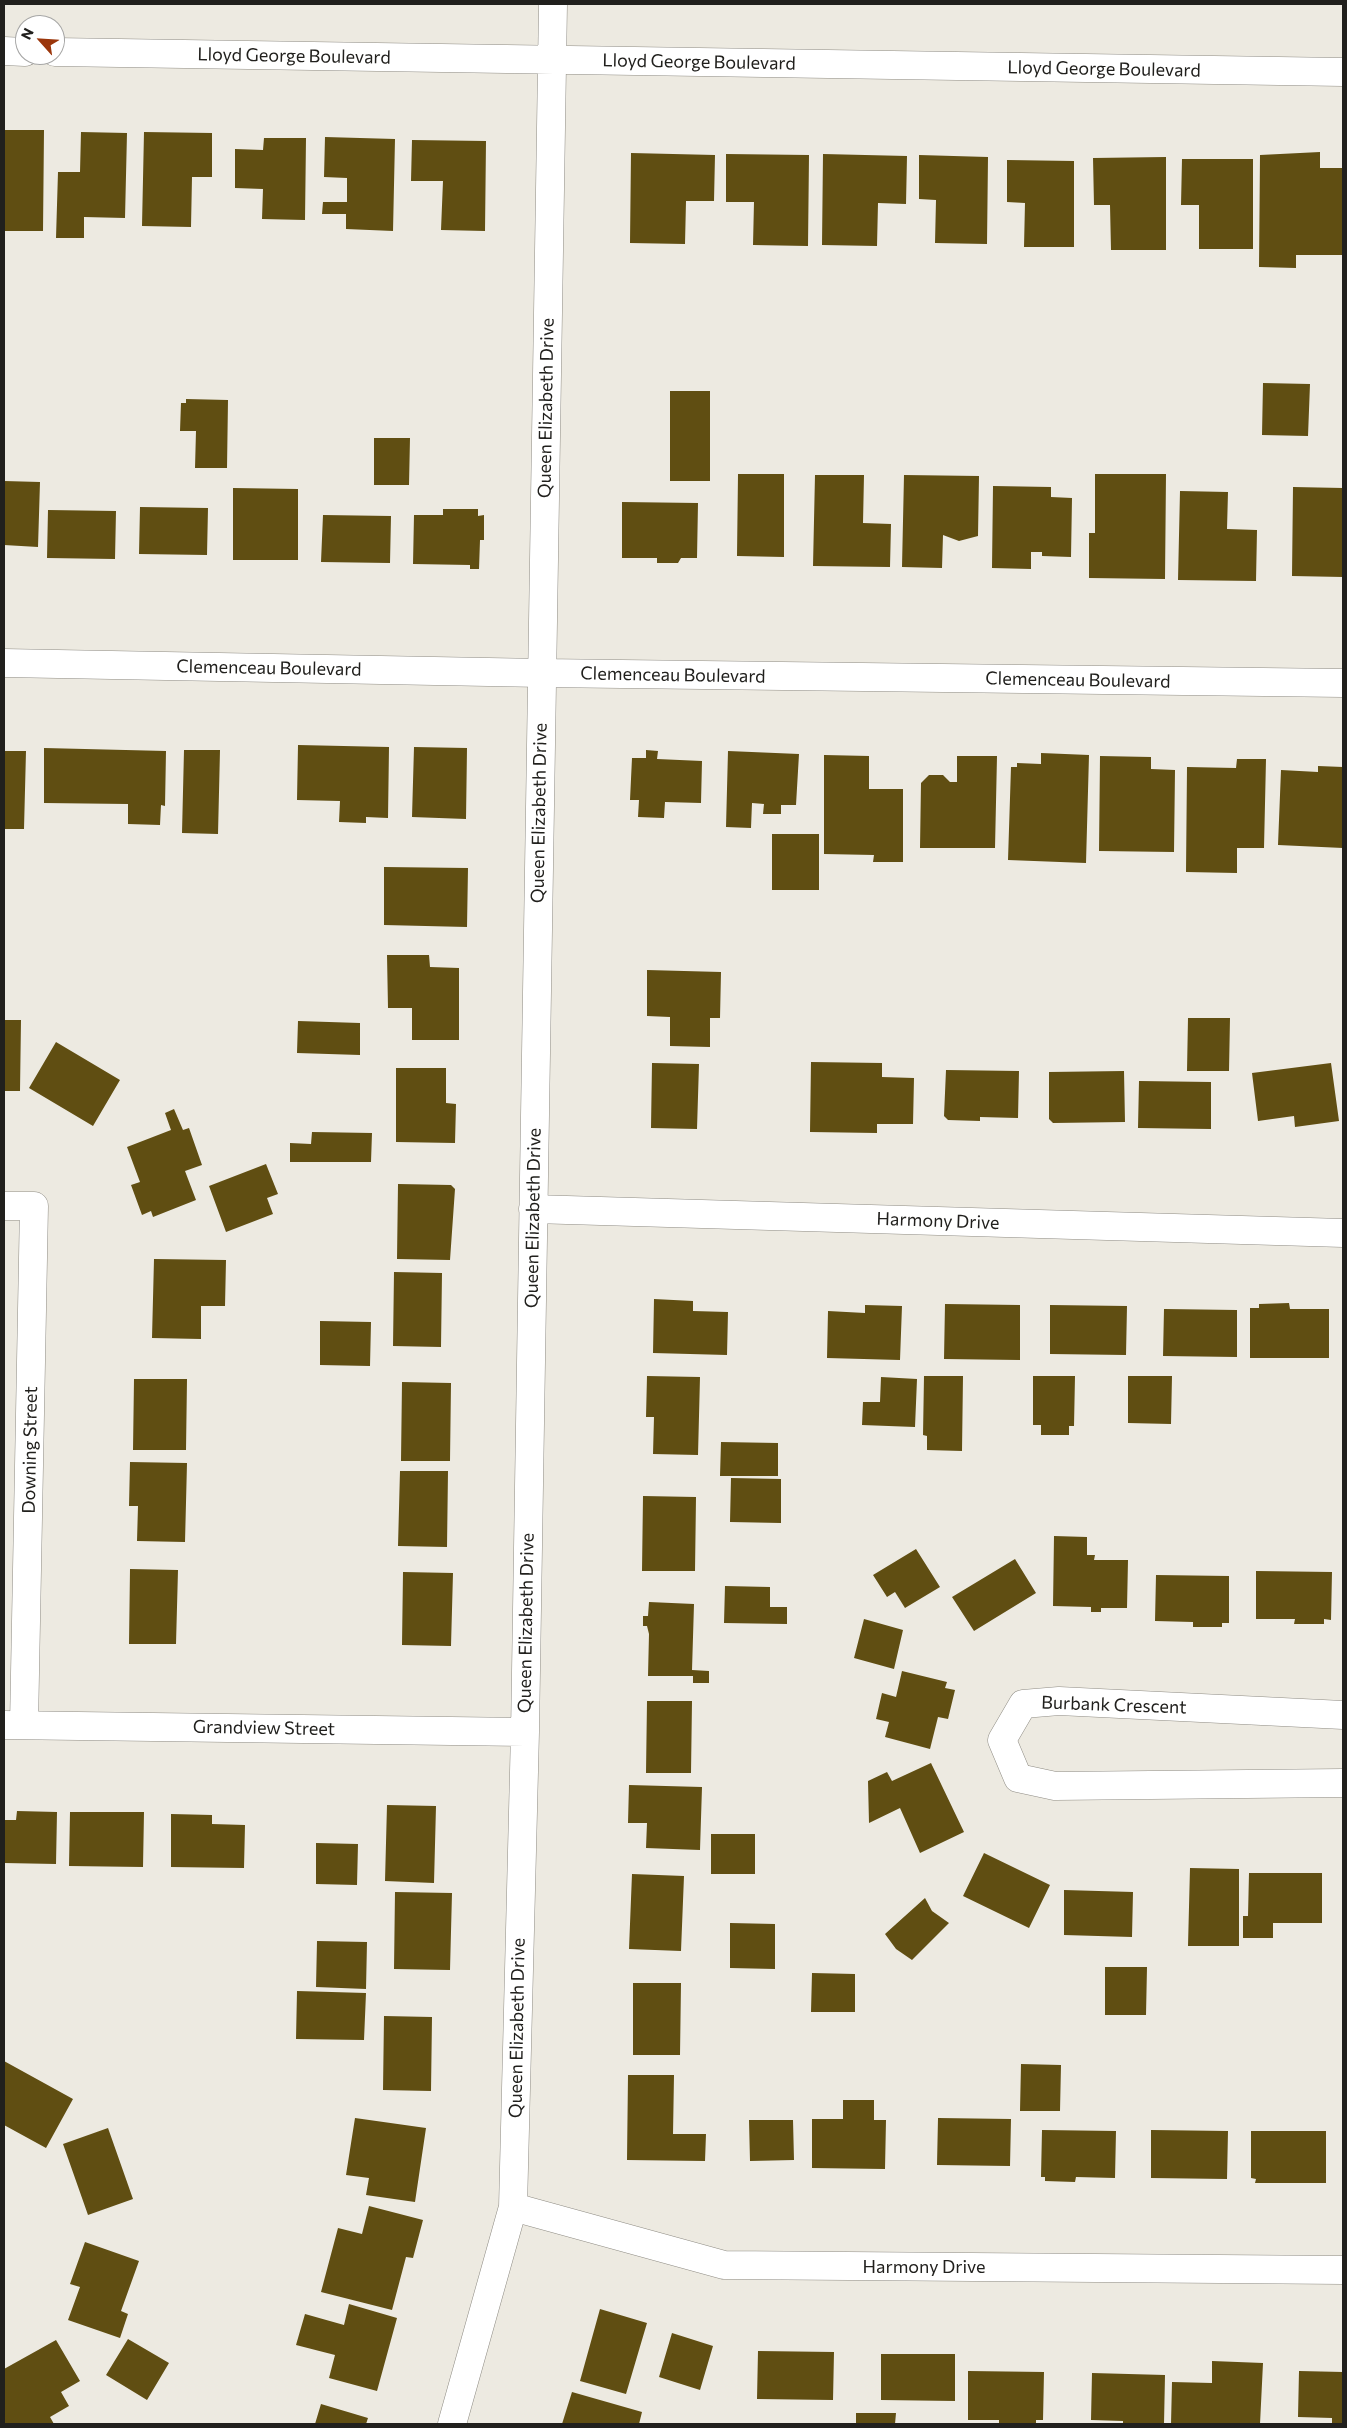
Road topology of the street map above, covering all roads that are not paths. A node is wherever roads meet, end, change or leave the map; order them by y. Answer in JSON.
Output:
{"nodes":[{"id":1,"x":553,"y":4,"type":"edge"},
{"id":2,"x":65,"y":52,"type":"edge"},
{"id":3,"x":552,"y":60,"type":"junction"},
{"id":4,"x":1343,"y":72,"type":"edge"},
{"id":5,"x":4,"y":663,"type":"edge"},
{"id":6,"x":542,"y":673,"type":"junction"},
{"id":7,"x":1343,"y":683,"type":"edge"},
{"id":8,"x":4,"y":1206,"type":"edge"},
{"id":9,"x":533,"y":1209,"type":"junction"},
{"id":10,"x":1343,"y":1233,"type":"edge"},
{"id":11,"x":1343,"y":1715,"type":"edge"},
{"id":12,"x":14,"y":1725,"type":"edge"},
{"id":13,"x":525,"y":1732,"type":"junction"},
{"id":14,"x":1343,"y":1783,"type":"edge"},
{"id":15,"x":513,"y":2208,"type":"junction"},
{"id":16,"x":1343,"y":2270,"type":"edge"},
{"id":17,"x":452,"y":2424,"type":"edge"}],
"edges":[{"from":1,"to":3,"type":"street","name":"Queen Elizabeth Drive"},
{"from":2,"to":3,"type":"street","name":"Lloyd George Boulevard"},
{"from":3,"to":4,"type":"street","name":"Lloyd George Boulevard"},
{"from":3,"to":6,"type":"street","name":"Queen Elizabeth Drive"},
{"from":5,"to":6,"type":"street","name":"Clemenceau Boulevard"},
{"from":6,"to":7,"type":"street","name":"Clemenceau Boulevard"},
{"from":6,"to":9,"type":"street","name":"Queen Elizabeth Drive"},
{"from":8,"to":12,"type":"street","name":"Downing Street"},
{"from":9,"to":10,"type":"street","name":"Harmony Drive"},
{"from":9,"to":13,"type":"street","name":"Queen Elizabeth Drive"},
{"from":11,"to":14,"type":"street","name":"Burbank Crescent"},
{"from":12,"to":13,"type":"street","name":"Grandview Street"},
{"from":13,"to":15,"type":"street","name":"Queen Elizabeth Drive"},
{"from":15,"to":16,"type":"street","name":"Harmony Drive"},
{"from":15,"to":17,"type":"street","name":"Queen Elizabeth Drive"}]}
